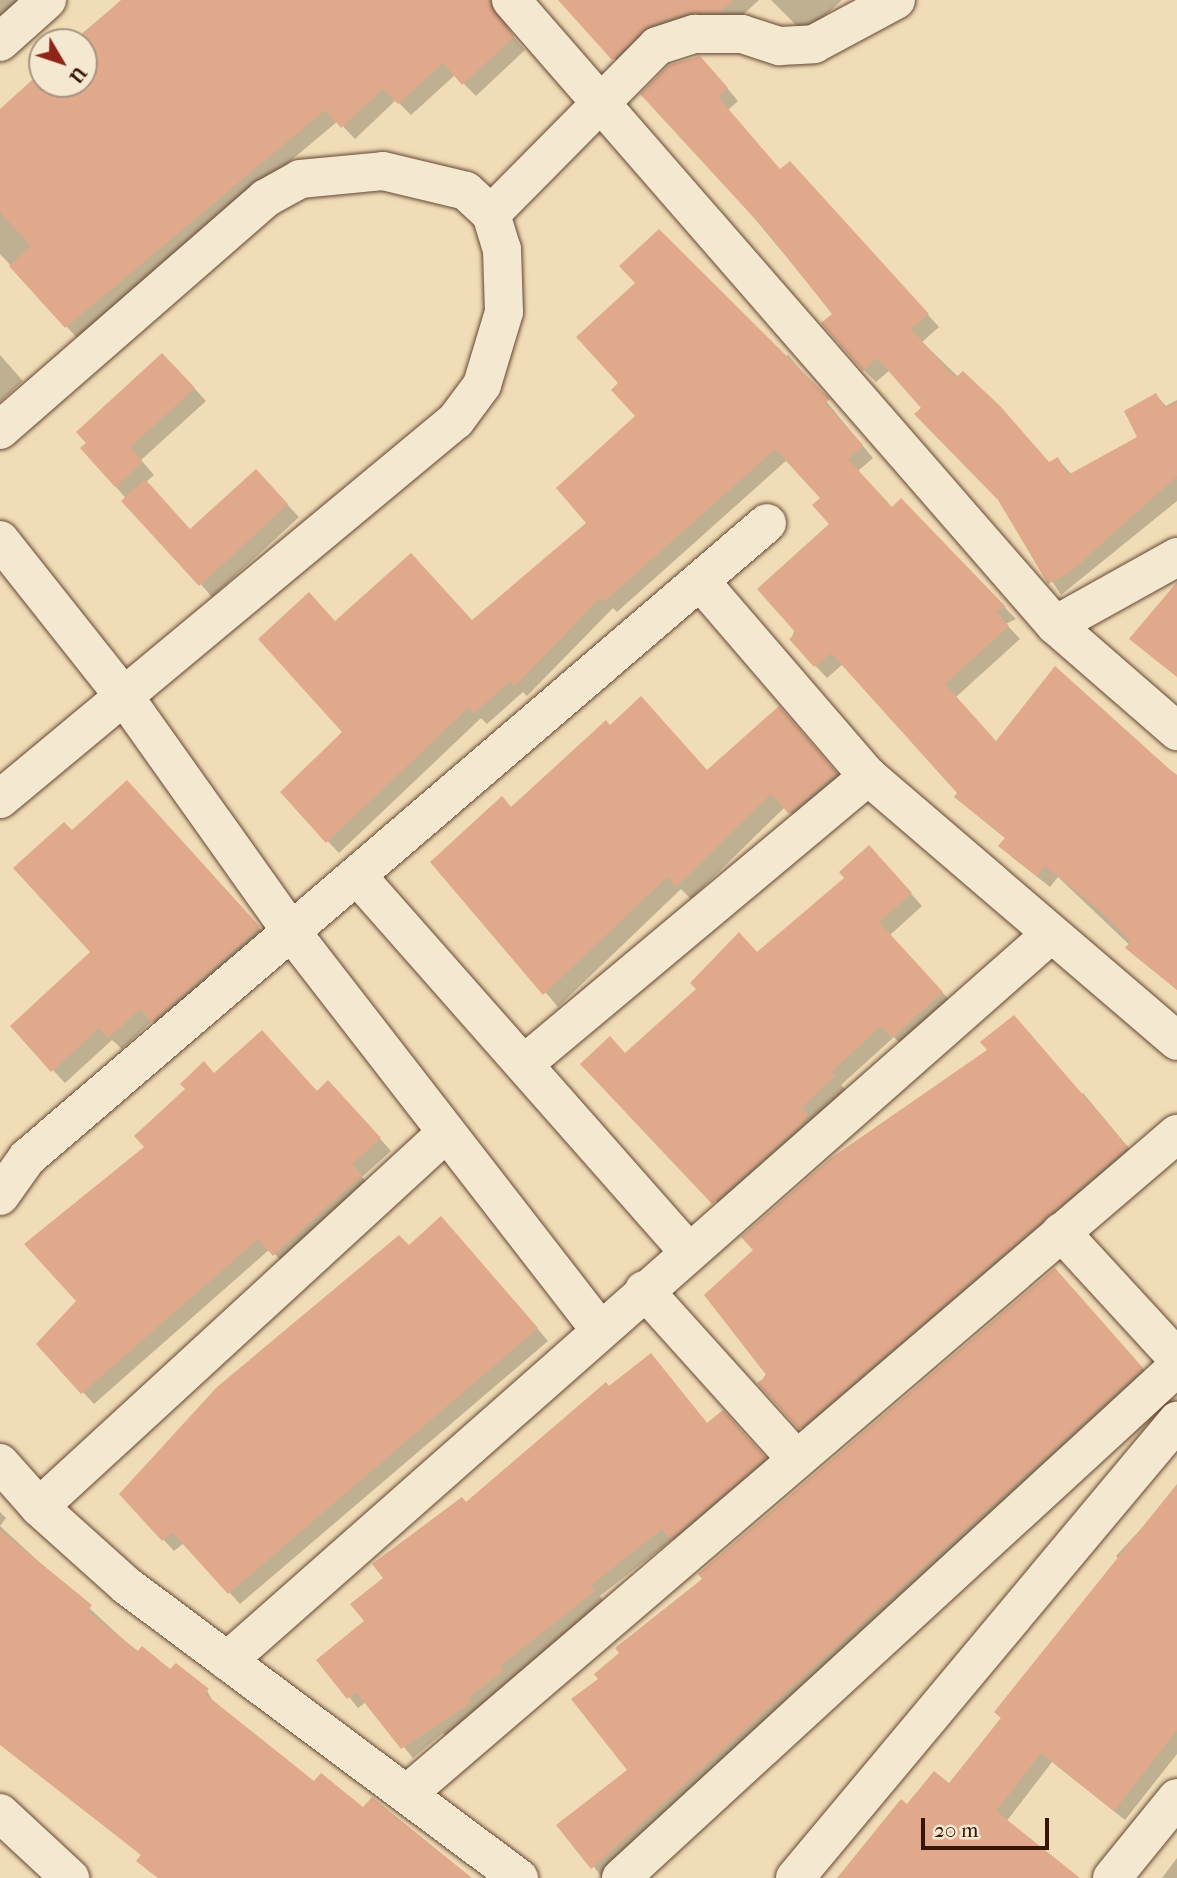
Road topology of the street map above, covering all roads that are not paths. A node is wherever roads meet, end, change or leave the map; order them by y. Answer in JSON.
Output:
{"nodes":[{"id":1,"x":47,"y":0,"type":"edge"},
{"id":2,"x":511,"y":0,"type":"edge"},
{"id":3,"x":896,"y":0,"type":"edge"},
{"id":4,"x":0,"y":42,"type":"edge"},
{"id":5,"x":597,"y":100,"type":"junction"},
{"id":6,"x":491,"y":214,"type":"junction"},
{"id":7,"x":0,"y":430,"type":"edge"},
{"id":8,"x":767,"y":523,"type":"dead end"},
{"id":9,"x":0,"y":540,"type":"edge"},
{"id":10,"x":1177,"y":557,"type":"edge"},
{"id":11,"x":700,"y":581,"type":"junction"},
{"id":12,"x":1055,"y":625,"type":"junction"},
{"id":13,"x":126,"y":699,"type":"junction"},
{"id":14,"x":1177,"y":731,"type":"edge"},
{"id":15,"x":868,"y":776,"type":"junction"},
{"id":16,"x":0,"y":799,"type":"edge"},
{"id":17,"x":359,"y":878,"type":"junction"},
{"id":18,"x":293,"y":934,"type":"junction"},
{"id":19,"x":1050,"y":935,"type":"junction"},
{"id":20,"x":1177,"y":1041,"type":"edge"},
{"id":21,"x":524,"y":1065,"type":"junction"},
{"id":22,"x":446,"y":1133,"type":"junction"},
{"id":23,"x":1177,"y":1134,"type":"edge"},
{"id":24,"x":0,"y":1196,"type":"edge"},
{"id":25,"x":1062,"y":1233,"type":"junction"},
{"id":26,"x":688,"y":1251,"type":"junction"},
{"id":27,"x":644,"y":1290,"type":"junction"},
{"id":28,"x":600,"y":1328,"type":"junction"},
{"id":29,"x":1177,"y":1357,"type":"edge"},
{"id":30,"x":1177,"y":1367,"type":"edge"},
{"id":31,"x":1177,"y":1421,"type":"edge"},
{"id":32,"x":796,"y":1459,"type":"junction"},
{"id":33,"x":0,"y":1462,"type":"edge"},
{"id":34,"x":39,"y":1507,"type":"junction"},
{"id":35,"x":227,"y":1661,"type":"junction"},
{"id":36,"x":408,"y":1793,"type":"junction"},
{"id":37,"x":1177,"y":1798,"type":"edge"},
{"id":38,"x":0,"y":1813,"type":"edge"},
{"id":39,"x":70,"y":1878,"type":"edge"},
{"id":40,"x":519,"y":1878,"type":"edge"},
{"id":41,"x":621,"y":1878,"type":"edge"},
{"id":42,"x":795,"y":1878,"type":"edge"},
{"id":43,"x":1112,"y":1878,"type":"edge"}],
"edges":[{"from":1,"to":4,"type":"street"},
{"from":2,"to":5,"type":"street"},
{"from":3,"to":5,"type":"street"},
{"from":5,"to":6,"type":"street"},
{"from":5,"to":12,"type":"street"},
{"from":6,"to":7,"type":"street"},
{"from":6,"to":13,"type":"street"},
{"from":8,"to":11,"type":"street"},
{"from":9,"to":13,"type":"street"},
{"from":10,"to":12,"type":"street"},
{"from":11,"to":15,"type":"street"},
{"from":11,"to":17,"type":"street"},
{"from":12,"to":14,"type":"street"},
{"from":13,"to":16,"type":"street"},
{"from":13,"to":18,"type":"street"},
{"from":15,"to":19,"type":"street"},
{"from":15,"to":21,"type":"street"},
{"from":17,"to":18,"type":"street"},
{"from":17,"to":21,"type":"street"},
{"from":18,"to":22,"type":"street"},
{"from":18,"to":24,"type":"street"},
{"from":19,"to":20,"type":"street"},
{"from":19,"to":26,"type":"street"},
{"from":21,"to":26,"type":"street"},
{"from":22,"to":28,"type":"street"},
{"from":22,"to":34,"type":"street"},
{"from":23,"to":25,"type":"street"},
{"from":25,"to":29,"type":"street"},
{"from":25,"to":32,"type":"street"},
{"from":26,"to":27,"type":"street"},
{"from":27,"to":28,"type":"street"},
{"from":27,"to":32,"type":"street"},
{"from":28,"to":35,"type":"street"},
{"from":30,"to":41,"type":"street"},
{"from":31,"to":42,"type":"street"},
{"from":32,"to":36,"type":"street"},
{"from":33,"to":34,"type":"street"},
{"from":34,"to":35,"type":"street"},
{"from":35,"to":36,"type":"street"},
{"from":36,"to":40,"type":"street"},
{"from":37,"to":43,"type":"street"},
{"from":38,"to":39,"type":"street"}]}
